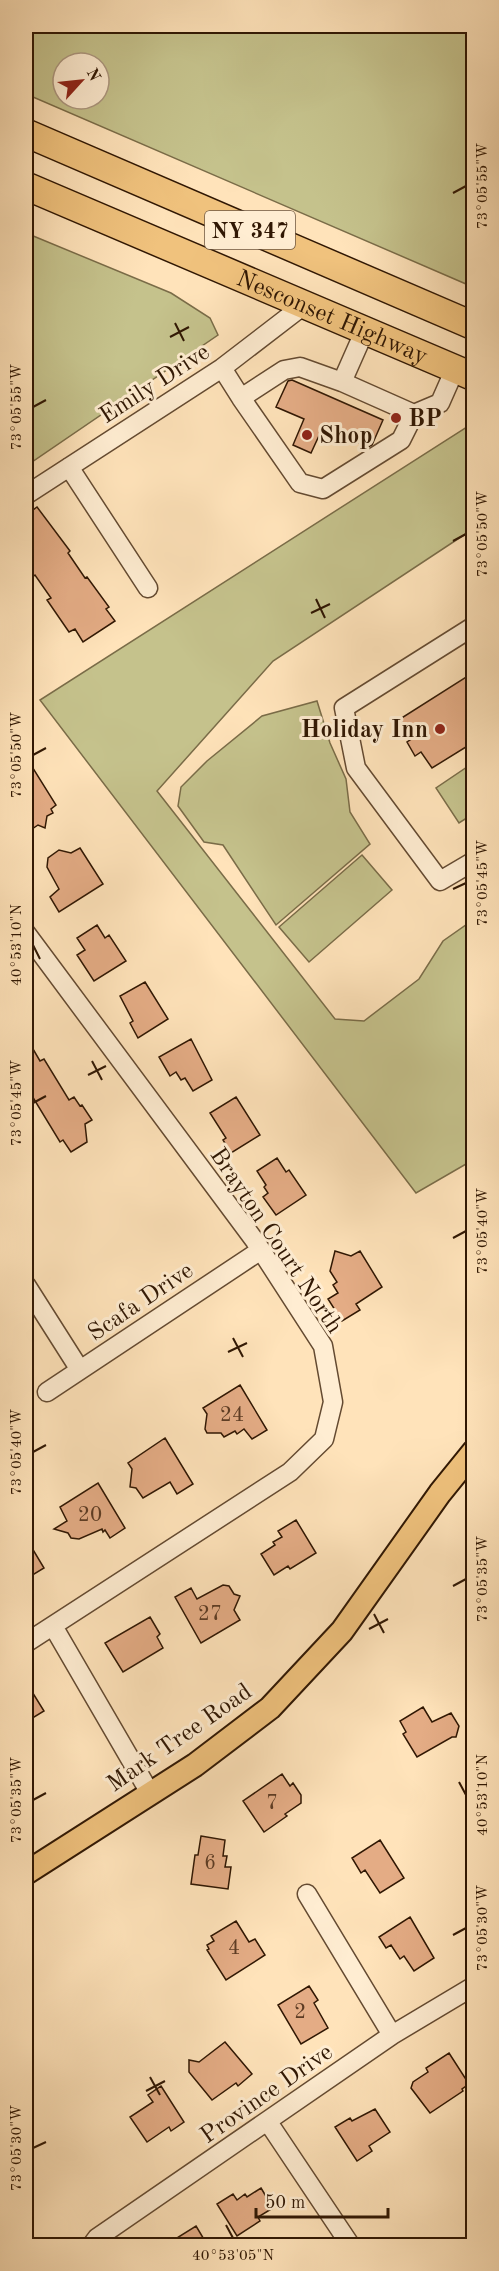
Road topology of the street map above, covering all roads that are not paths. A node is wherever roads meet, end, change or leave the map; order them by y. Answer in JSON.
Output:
{"nodes":[{"id":1,"x":26,"y":133,"type":"edge"},
{"id":2,"x":26,"y":186,"type":"edge"},
{"id":3,"x":26,"y":199,"type":"edge"},
{"id":4,"x":59,"y":200,"type":"junction"},
{"id":5,"x":304,"y":305,"type":"junction"},
{"id":6,"x":474,"y":326,"type":"edge"},
{"id":7,"x":364,"y":330,"type":"junction"},
{"id":8,"x":222,"y":368,"type":"junction"},
{"id":9,"x":464,"y":373,"type":"edge"},
{"id":10,"x":342,"y":382,"type":"junction"},
{"id":11,"x":241,"y":398,"type":"junction"},
{"id":12,"x":414,"y":414,"type":"junction"},
{"id":13,"x":69,"y":467,"type":"junction"},
{"id":14,"x":26,"y":495,"type":"edge"},
{"id":15,"x":148,"y":588,"type":"dead end"},
{"id":16,"x":474,"y":626,"type":"edge"},
{"id":17,"x":474,"y":861,"type":"edge"},
{"id":18,"x":26,"y":933,"type":"edge"},
{"id":19,"x":261,"y":1250,"type":"junction"},
{"id":20,"x":26,"y":1285,"type":"edge"},
{"id":21,"x":80,"y":1370,"type":"junction"},
{"id":22,"x":47,"y":1392,"type":"dead end"},
{"id":23,"x":474,"y":1451,"type":"edge"},
{"id":24,"x":53,"y":1626,"type":"junction"},
{"id":25,"x":26,"y":1643,"type":"edge"},
{"id":26,"x":150,"y":1792,"type":"junction"},
{"id":27,"x":26,"y":1873,"type":"edge"},
{"id":28,"x":307,"y":1894,"type":"dead end"},
{"id":29,"x":474,"y":1986,"type":"edge"},
{"id":30,"x":392,"y":2035,"type":"junction"},
{"id":31,"x":268,"y":2122,"type":"junction"},
{"id":32,"x":91,"y":2246,"type":"edge"},
{"id":33,"x":351,"y":2246,"type":"edge"}],
"edges":[{"from":1,"to":6,"type":"highway","name":"Nesconset Highway","number":"NY 347"},
{"from":2,"to":4,"type":"highway","name":"Nesconset Highway","number":"NY 347"},
{"from":3,"to":4,"type":"highway"},
{"from":4,"to":5,"type":"highway","name":"Nesconset Highway","number":"NY 347"},
{"from":5,"to":7,"type":"highway","name":"Nesconset Highway","number":"NY 347"},
{"from":5,"to":8,"type":"street","name":"Emily Drive"},
{"from":7,"to":9,"type":"highway","name":"Nesconset Highway","number":"NY 347"},
{"from":7,"to":10,"type":"street"},
{"from":8,"to":11,"type":"street"},
{"from":8,"to":13,"type":"street","name":"Emily Drive"},
{"from":9,"to":12,"type":"street"},
{"from":10,"to":11,"type":"street"},
{"from":10,"to":12,"type":"street"},
{"from":11,"to":12,"type":"street"},
{"from":13,"to":14,"type":"street","name":"Emily Drive"},
{"from":13,"to":15,"type":"street"},
{"from":16,"to":17,"type":"street"},
{"from":18,"to":19,"type":"street","name":"Brayton Court North"},
{"from":19,"to":21,"type":"street","name":"Scafa Drive"},
{"from":19,"to":24,"type":"street","name":"Brayton Court North"},
{"from":20,"to":21,"type":"street"},
{"from":21,"to":22,"type":"street","name":"Scafa Drive"},
{"from":23,"to":26,"type":"main road","name":"Mark Tree Road"},
{"from":24,"to":25,"type":"street","name":"Brayton Court North"},
{"from":24,"to":26,"type":"street"},
{"from":26,"to":27,"type":"main road","name":"Mark Tree Road"},
{"from":28,"to":30,"type":"street"},
{"from":29,"to":30,"type":"street","name":"Province Drive"},
{"from":30,"to":31,"type":"street","name":"Province Drive"},
{"from":31,"to":32,"type":"street","name":"Province Drive"},
{"from":31,"to":33,"type":"street"}]}
